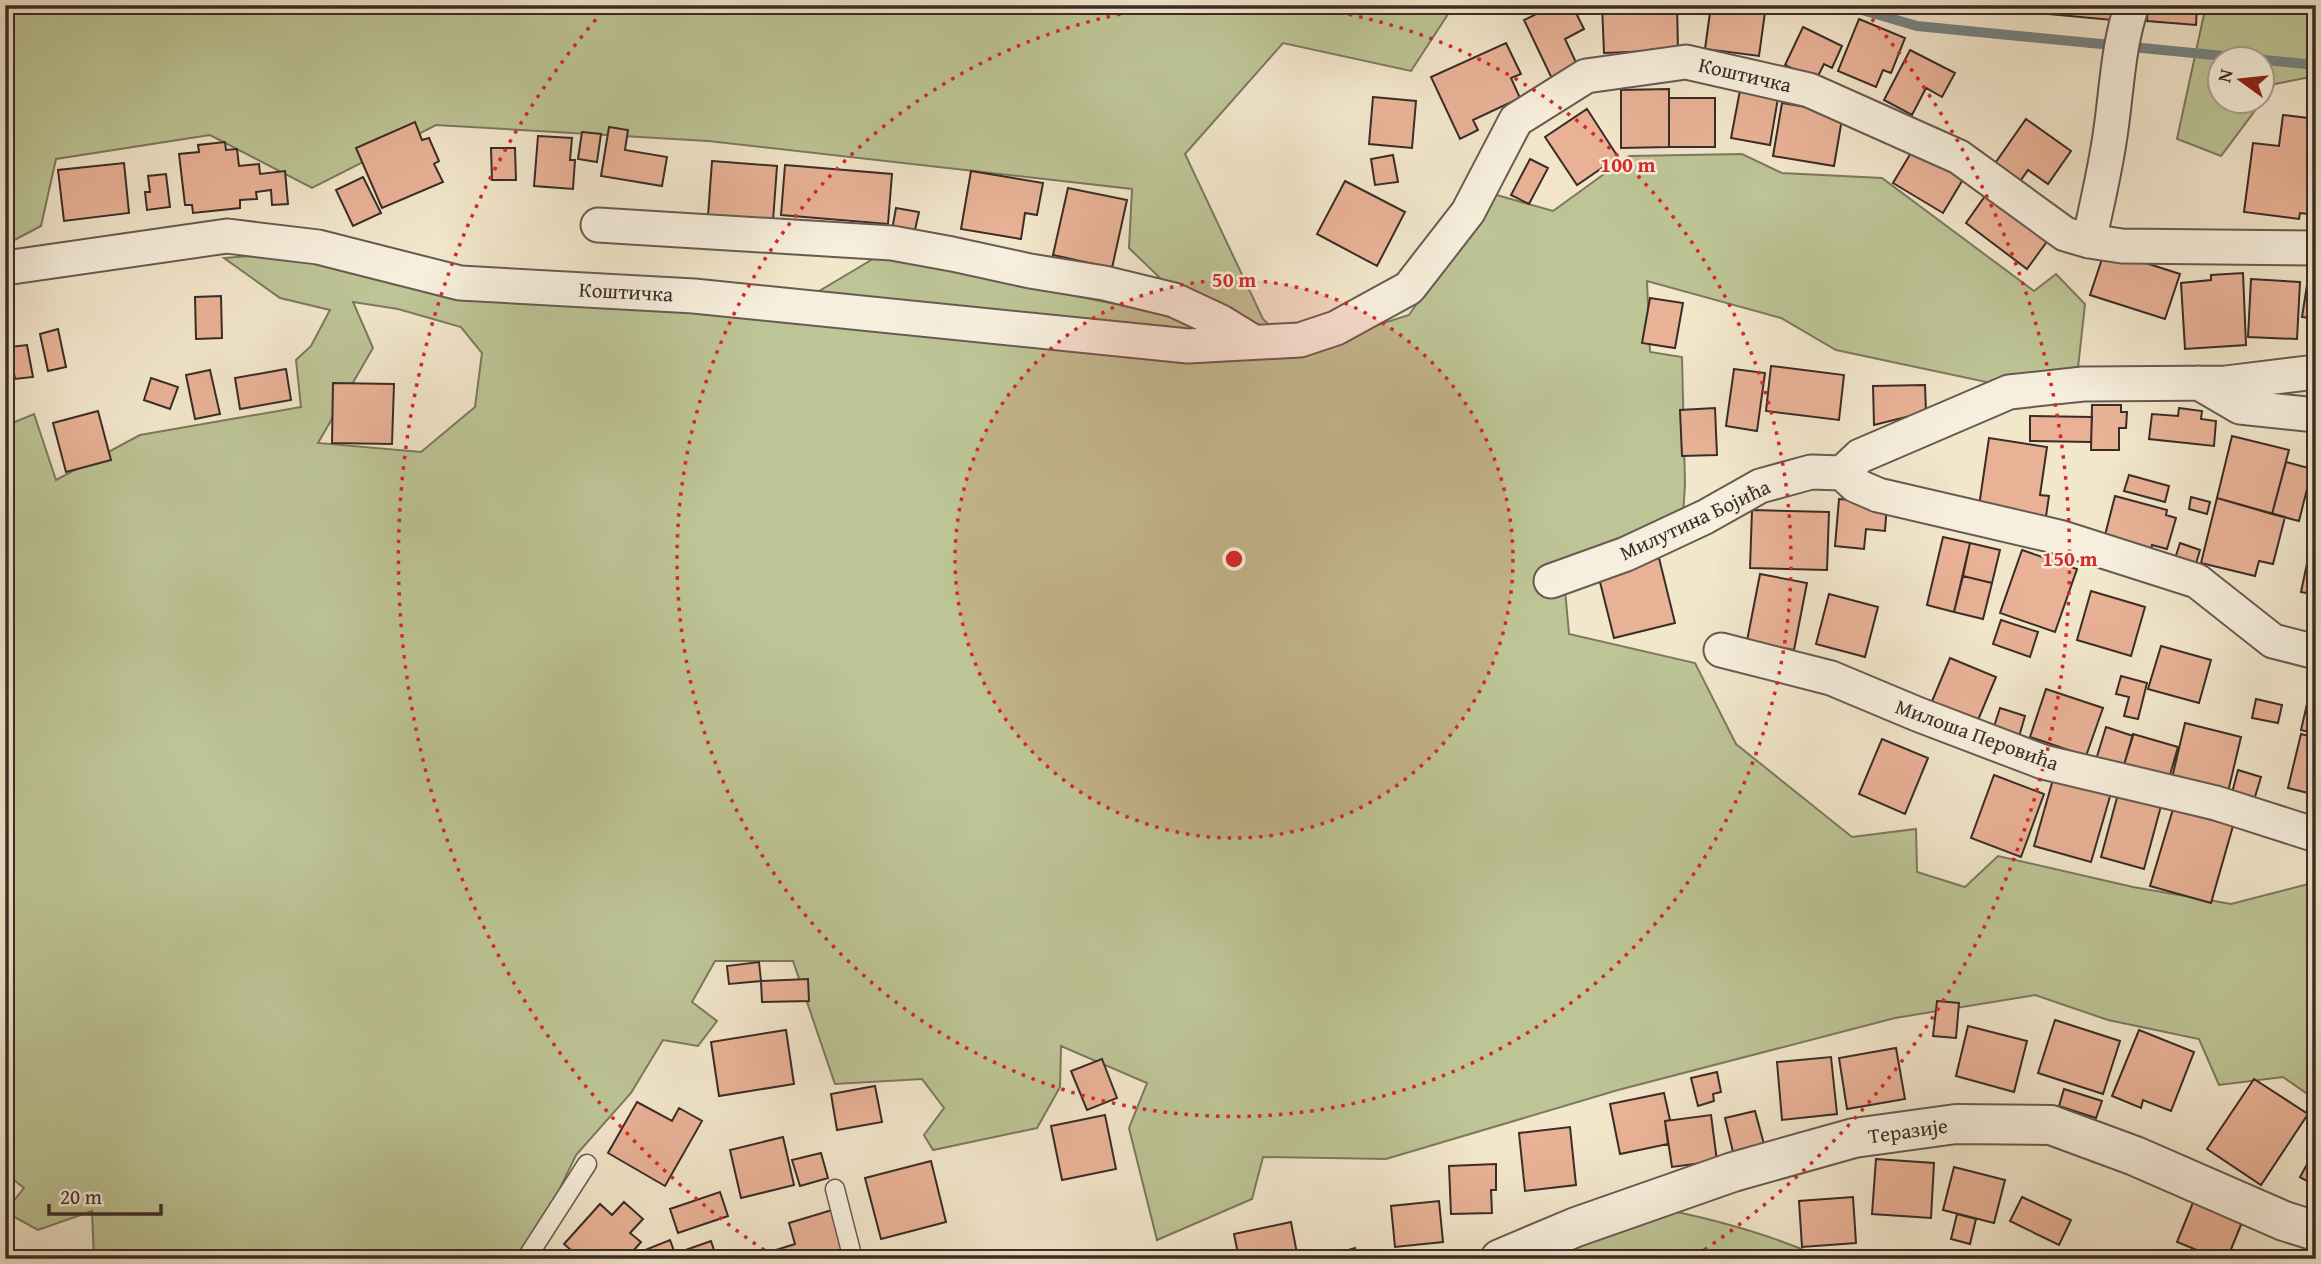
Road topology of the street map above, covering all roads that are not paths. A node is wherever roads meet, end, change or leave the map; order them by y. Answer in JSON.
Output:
{"nodes":[{"id":1,"x":2132,"y":5,"type":"edge"},
{"id":2,"x":598,"y":225,"type":"dead end"},
{"id":3,"x":2089,"y":241,"type":"junction"},
{"id":4,"x":2316,"y":248,"type":"edge"},
{"id":5,"x":5,"y":268,"type":"edge"},
{"id":6,"x":1252,"y":341,"type":"junction"},
{"id":7,"x":2316,"y":372,"type":"edge"},
{"id":8,"x":2199,"y":383,"type":"junction"},
{"id":9,"x":2316,"y":415,"type":"edge"},
{"id":10,"x":1842,"y":473,"type":"junction"},
{"id":11,"x":1551,"y":581,"type":"dead end"},
{"id":12,"x":1721,"y":650,"type":"dead end"},
{"id":13,"x":2316,"y":652,"type":"edge"},
{"id":14,"x":2316,"y":835,"type":"edge"},
{"id":15,"x":587,"y":1164,"type":"dead end"},
{"id":16,"x":835,"y":1189,"type":"dead end"},
{"id":17,"x":2316,"y":1231,"type":"edge"},
{"id":18,"x":1503,"y":1258,"type":"edge"},
{"id":19,"x":526,"y":1259,"type":"edge"},
{"id":20,"x":853,"y":1259,"type":"edge"}],
"edges":[{"from":1,"to":3,"type":"street"},
{"from":2,"to":6,"type":"street"},
{"from":3,"to":4,"type":"street","name":"Коштичка"},
{"from":3,"to":6,"type":"street","name":"Коштичка"},
{"from":5,"to":6,"type":"street","name":"Коштичка"},
{"from":7,"to":8,"type":"street"},
{"from":8,"to":9,"type":"street"},
{"from":8,"to":10,"type":"street"},
{"from":10,"to":11,"type":"street","name":"Милутина Бојића"},
{"from":10,"to":13,"type":"street"},
{"from":12,"to":14,"type":"street","name":"Милоша Перовића"},
{"from":15,"to":19,"type":"lane"},
{"from":16,"to":20,"type":"lane"},
{"from":17,"to":18,"type":"street","name":"Теразије"}]}
